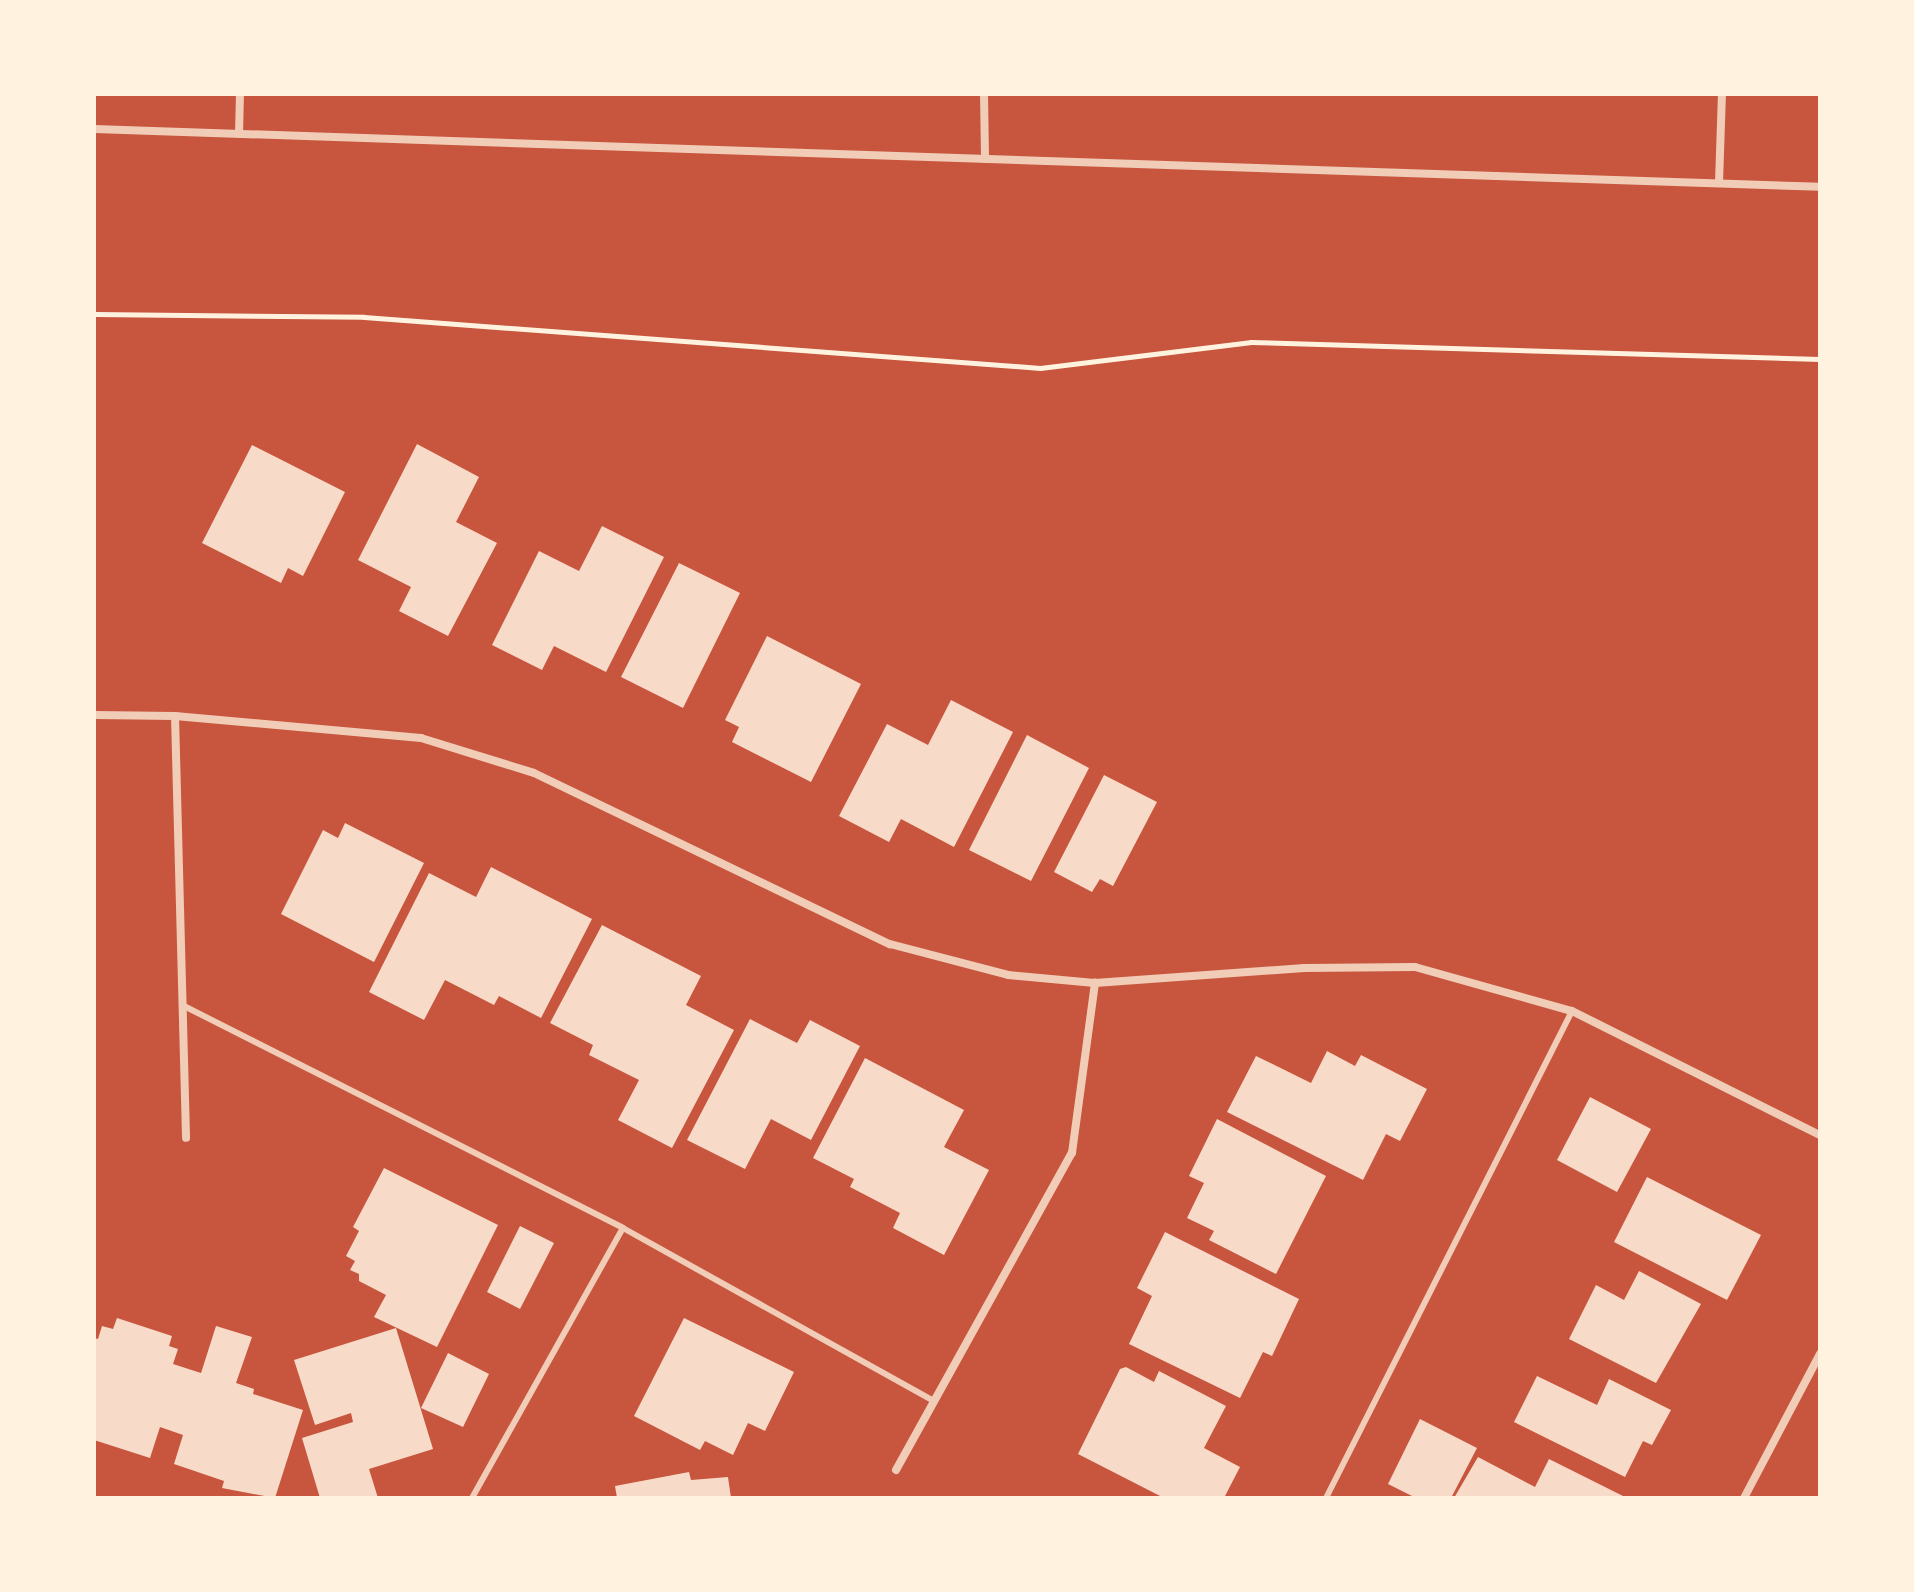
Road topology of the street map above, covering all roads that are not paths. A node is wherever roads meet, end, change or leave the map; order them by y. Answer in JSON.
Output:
{"nodes":[{"id":1,"x":240,"y":94,"type":"edge"},
{"id":2,"x":984,"y":94,"type":"edge"},
{"id":3,"x":1722,"y":94,"type":"edge"},
{"id":4,"x":94,"y":129,"type":"edge"},
{"id":5,"x":239,"y":134,"type":"junction"},
{"id":6,"x":985,"y":159,"type":"junction"},
{"id":7,"x":1719,"y":183,"type":"junction"},
{"id":8,"x":1820,"y":187,"type":"edge"},
{"id":9,"x":94,"y":715,"type":"edge"},
{"id":10,"x":175,"y":716,"type":"junction"},
{"id":11,"x":1095,"y":983,"type":"junction"},
{"id":12,"x":182,"y":1005,"type":"junction"},
{"id":13,"x":1572,"y":1011,"type":"junction"},
{"id":14,"x":1820,"y":1135,"type":"edge"},
{"id":15,"x":186,"y":1138,"type":"dead end"},
{"id":16,"x":623,"y":1228,"type":"junction"},
{"id":17,"x":1820,"y":1354,"type":"edge"},
{"id":18,"x":934,"y":1401,"type":"junction"},
{"id":19,"x":896,"y":1470,"type":"dead end"},
{"id":20,"x":472,"y":1498,"type":"edge"},
{"id":21,"x":1326,"y":1498,"type":"edge"},
{"id":22,"x":1744,"y":1498,"type":"edge"}],
"edges":[{"from":1,"to":5,"type":"street"},
{"from":2,"to":6,"type":"street"},
{"from":3,"to":7,"type":"street"},
{"from":4,"to":5,"type":"street"},
{"from":5,"to":6,"type":"street"},
{"from":6,"to":7,"type":"street"},
{"from":7,"to":8,"type":"street"},
{"from":9,"to":10,"type":"street"},
{"from":10,"to":11,"type":"street"},
{"from":10,"to":12,"type":"street"},
{"from":11,"to":13,"type":"street"},
{"from":11,"to":18,"type":"street"},
{"from":12,"to":15,"type":"street"},
{"from":12,"to":16,"type":"lane"},
{"from":13,"to":14,"type":"street"},
{"from":13,"to":21,"type":"lane"},
{"from":16,"to":18,"type":"lane"},
{"from":16,"to":20,"type":"lane"},
{"from":17,"to":22,"type":"street"},
{"from":18,"to":19,"type":"street"}]}
